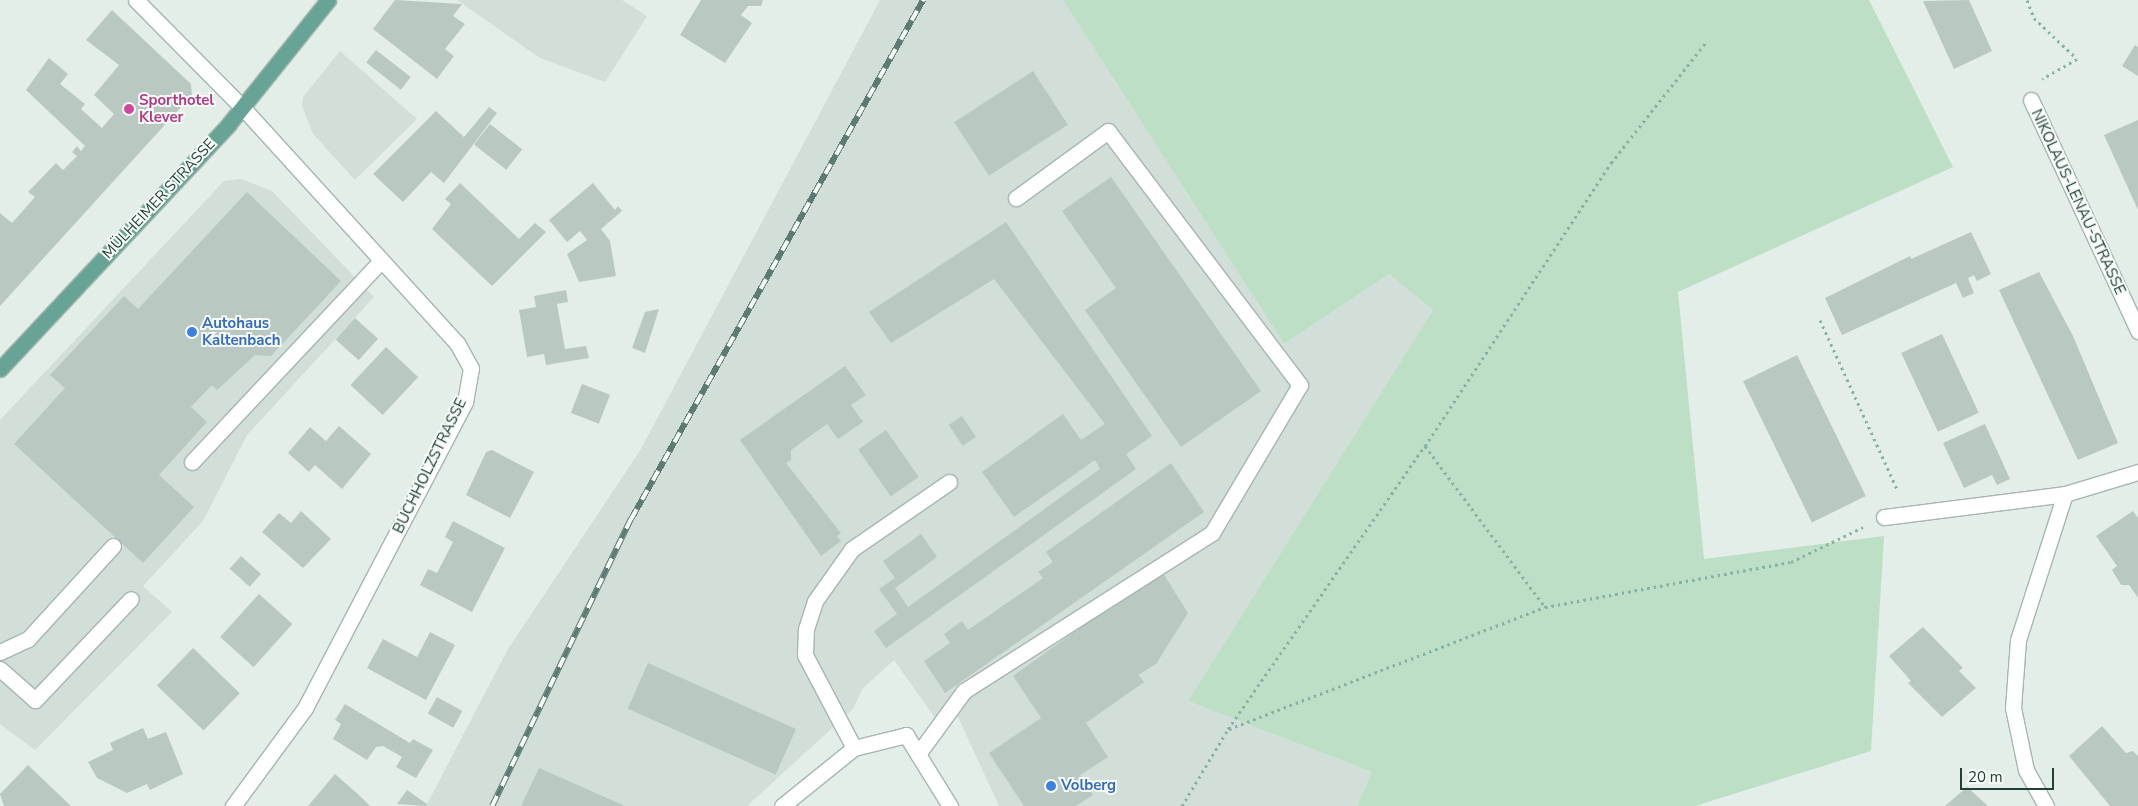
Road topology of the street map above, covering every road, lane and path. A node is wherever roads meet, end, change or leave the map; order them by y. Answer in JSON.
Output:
{"nodes":[{"id":1,"x":136,"y":0,"type":"edge"},
{"id":2,"x":328,"y":0,"type":"edge"},
{"id":3,"x":2027,"y":0,"type":"edge"},
{"id":4,"x":1707,"y":41,"type":"dead end"},
{"id":5,"x":2031,"y":100,"type":"joint"},
{"id":6,"x":243,"y":108,"type":"junction"},
{"id":7,"x":1016,"y":198,"type":"dead end"},
{"id":8,"x":381,"y":261,"type":"junction"},
{"id":9,"x":1820,"y":320,"type":"dead end"},
{"id":10,"x":2138,"y":331,"type":"edge"},
{"id":11,"x":0,"y":368,"type":"edge"},
{"id":12,"x":1425,"y":446,"type":"junction"},
{"id":13,"x":192,"y":462,"type":"dead end"},
{"id":14,"x":2138,"y":472,"type":"edge"},
{"id":15,"x":949,"y":482,"type":"dead end"},
{"id":16,"x":2065,"y":494,"type":"junction"},
{"id":17,"x":1909,"y":515,"type":"junction"},
{"id":18,"x":1884,"y":517,"type":"joint"},
{"id":19,"x":113,"y":546,"type":"dead end"},
{"id":20,"x":131,"y":599,"type":"dead end"},
{"id":21,"x":1545,"y":607,"type":"junction"},
{"id":22,"x":0,"y":652,"type":"edge"},
{"id":23,"x":0,"y":669,"type":"edge"},
{"id":24,"x":1228,"y":729,"type":"junction"},
{"id":25,"x":854,"y":748,"type":"junction"},
{"id":26,"x":918,"y":754,"type":"junction"},
{"id":27,"x":233,"y":806,"type":"edge"},
{"id":28,"x":782,"y":806,"type":"edge"},
{"id":29,"x":950,"y":806,"type":"edge"},
{"id":30,"x":1182,"y":806,"type":"edge"},
{"id":31,"x":2046,"y":806,"type":"edge"}],
"edges":[{"from":1,"to":6,"type":"street","name":"BUCHHOLZSTRASSE"},
{"from":2,"to":6,"type":"main road","name":"MÜLHEIMER STRASSE"},
{"from":3,"to":5,"type":"path"},
{"from":4,"to":12,"type":"path"},
{"from":5,"to":10,"type":"street","name":"NIKOLAUS-LENAU-STRASSE"},
{"from":6,"to":8,"type":"street","name":"BUCHHOLZSTRASSE"},
{"from":6,"to":11,"type":"main road","name":"MÜLHEIMER STRASSE"},
{"from":7,"to":26,"type":"street"},
{"from":8,"to":13,"type":"street"},
{"from":8,"to":27,"type":"street","name":"BUCHHOLZSTRASSE"},
{"from":9,"to":17,"type":"path"},
{"from":12,"to":21,"type":"path"},
{"from":12,"to":24,"type":"path"},
{"from":14,"to":16,"type":"street"},
{"from":15,"to":25,"type":"street"},
{"from":16,"to":17,"type":"street"},
{"from":16,"to":31,"type":"street"},
{"from":17,"to":18,"type":"street"},
{"from":18,"to":21,"type":"path"},
{"from":19,"to":22,"type":"street"},
{"from":20,"to":23,"type":"street"},
{"from":21,"to":24,"type":"path"},
{"from":24,"to":30,"type":"path"},
{"from":25,"to":26,"type":"street"},
{"from":25,"to":28,"type":"street"},
{"from":26,"to":29,"type":"street"}]}
